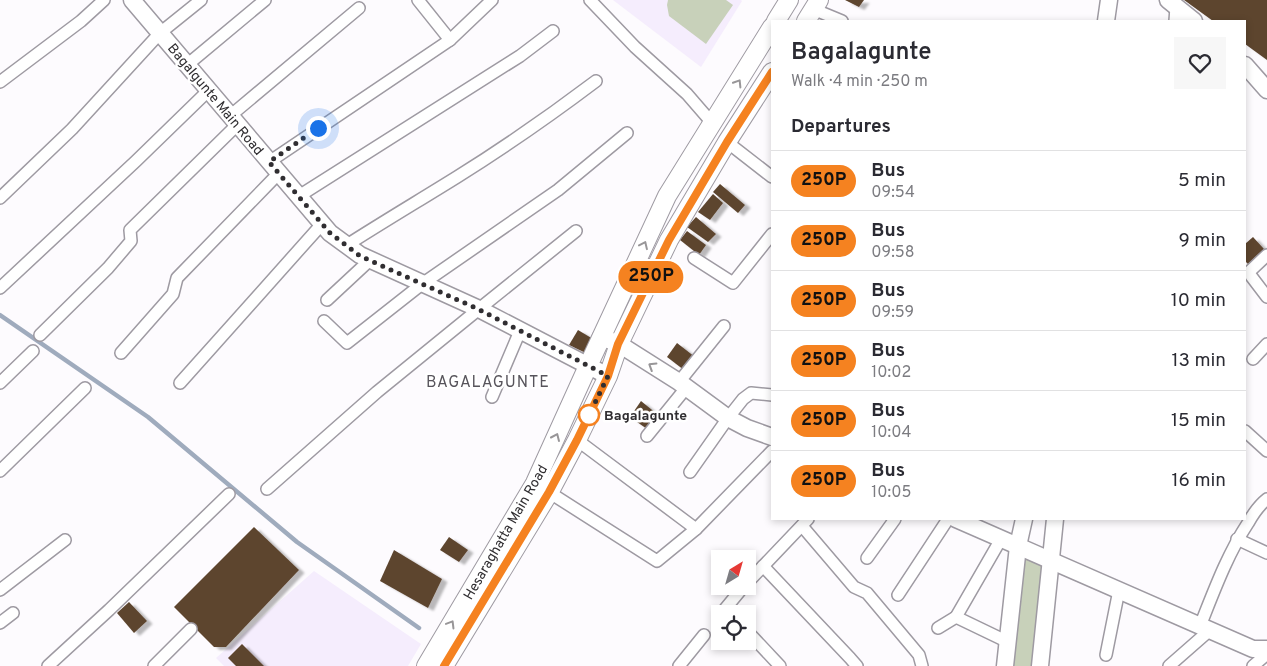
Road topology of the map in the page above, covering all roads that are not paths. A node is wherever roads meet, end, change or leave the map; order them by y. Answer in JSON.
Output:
{"nodes":[{"id":1,"x":104,"y":0,"type":"edge"},
{"id":2,"x":132,"y":0,"type":"edge"},
{"id":3,"x":201,"y":0,"type":"edge"},
{"id":4,"x":265,"y":0,"type":"edge"},
{"id":5,"x":418,"y":0,"type":"edge"},
{"id":6,"x":492,"y":0,"type":"edge"},
{"id":7,"x":590,"y":0,"type":"edge"},
{"id":8,"x":789,"y":0,"type":"edge"},
{"id":9,"x":1109,"y":0,"type":"edge"},
{"id":10,"x":359,"y":8,"type":"dead end"},
{"id":11,"x":1173,"y":9,"type":"edge"},
{"id":12,"x":813,"y":10,"type":"edge"},
{"id":13,"x":777,"y":20,"type":"edge"},
{"id":14,"x":839,"y":20,"type":"edge"},
{"id":15,"x":1106,"y":20,"type":"edge"},
{"id":16,"x":1192,"y":20,"type":"edge"},
{"id":17,"x":771,"y":29,"type":"edge"},
{"id":18,"x":553,"y":31,"type":"dead end"},
{"id":19,"x":160,"y":33,"type":"junction"},
{"id":20,"x":450,"y":40,"type":"junction"},
{"id":21,"x":187,"y":65,"type":"junction"},
{"id":22,"x":1246,"y":66,"type":"edge"},
{"id":23,"x":771,"y":74,"type":"edge"},
{"id":24,"x":596,"y":81,"type":"dead end"},
{"id":25,"x":0,"y":82,"type":"edge"},
{"id":26,"x":208,"y":90,"type":"junction"},
{"id":27,"x":1267,"y":90,"type":"edge"},
{"id":28,"x":234,"y":120,"type":"junction"},
{"id":29,"x":713,"y":124,"type":"junction"},
{"id":30,"x":626,"y":133,"type":"dead end"},
{"id":31,"x":727,"y":142,"type":"junction"},
{"id":32,"x":274,"y":168,"type":"junction"},
{"id":33,"x":771,"y":176,"type":"edge"},
{"id":34,"x":298,"y":196,"type":"junction"},
{"id":35,"x":0,"y":198,"type":"edge"},
{"id":36,"x":322,"y":224,"type":"junction"},
{"id":37,"x":576,"y":231,"type":"dead end"},
{"id":38,"x":771,"y":235,"type":"edge"},
{"id":39,"x":347,"y":245,"type":"junction"},
{"id":40,"x":1267,"y":255,"type":"edge"},
{"id":41,"x":694,"y":258,"type":"dead end"},
{"id":42,"x":370,"y":260,"type":"junction"},
{"id":43,"x":1247,"y":274,"type":"edge"},
{"id":44,"x":422,"y":284,"type":"junction"},
{"id":45,"x":0,"y":288,"type":"edge"},
{"id":46,"x":1267,"y":297,"type":"edge"},
{"id":47,"x":327,"y":300,"type":"dead end"},
{"id":48,"x":478,"y":309,"type":"junction"},
{"id":49,"x":324,"y":321,"type":"dead end"},
{"id":50,"x":724,"y":326,"type":"dead end"},
{"id":51,"x":520,"y":330,"type":"junction"},
{"id":52,"x":40,"y":335,"type":"dead end"},
{"id":53,"x":601,"y":337,"type":"junction"},
{"id":54,"x":618,"y":344,"type":"junction"},
{"id":55,"x":1267,"y":344,"type":"edge"},
{"id":56,"x":33,"y":350,"type":"dead end"},
{"id":57,"x":121,"y":353,"type":"dead end"},
{"id":58,"x":1252,"y":359,"type":"dead end"},
{"id":59,"x":588,"y":366,"type":"junction"},
{"id":60,"x":608,"y":376,"type":"junction"},
{"id":61,"x":0,"y":382,"type":"edge"},
{"id":62,"x":180,"y":383,"type":"dead end"},
{"id":63,"x":682,"y":385,"type":"junction"},
{"id":64,"x":86,"y":388,"type":"dead end"},
{"id":65,"x":771,"y":395,"type":"edge"},
{"id":66,"x":492,"y":397,"type":"dead end"},
{"id":67,"x":728,"y":418,"type":"junction"},
{"id":68,"x":1246,"y":432,"type":"edge"},
{"id":69,"x":647,"y":436,"type":"dead end"},
{"id":70,"x":771,"y":437,"type":"edge"},
{"id":71,"x":577,"y":440,"type":"junction"},
{"id":72,"x":1267,"y":451,"type":"edge"},
{"id":73,"x":771,"y":456,"type":"edge"},
{"id":74,"x":0,"y":471,"type":"edge"},
{"id":75,"x":690,"y":472,"type":"dead end"},
{"id":76,"x":542,"y":488,"type":"junction"},
{"id":77,"x":267,"y":489,"type":"dead end"},
{"id":78,"x":228,"y":494,"type":"dead end"},
{"id":79,"x":1267,"y":499,"type":"edge"},
{"id":80,"x":894,"y":520,"type":"edge"},
{"id":81,"x":947,"y":520,"type":"edge"},
{"id":82,"x":958,"y":520,"type":"edge"},
{"id":83,"x":1024,"y":520,"type":"edge"},
{"id":84,"x":1055,"y":520,"type":"edge"},
{"id":85,"x":805,"y":522,"type":"edge"},
{"id":86,"x":696,"y":529,"type":"junction"},
{"id":87,"x":1001,"y":539,"type":"junction"},
{"id":88,"x":1237,"y":539,"type":"junction"},
{"id":89,"x":65,"y":540,"type":"dead end"},
{"id":90,"x":1018,"y":546,"type":"junction"},
{"id":91,"x":1267,"y":553,"type":"edge"},
{"id":92,"x":867,"y":558,"type":"dead end"},
{"id":93,"x":1050,"y":560,"type":"junction"},
{"id":94,"x":763,"y":566,"type":"junction"},
{"id":95,"x":756,"y":573,"type":"edge"},
{"id":96,"x":0,"y":590,"type":"edge"},
{"id":97,"x":1119,"y":590,"type":"junction"},
{"id":98,"x":737,"y":595,"type":"edge"},
{"id":99,"x":898,"y":595,"type":"dead end"},
{"id":100,"x":728,"y":605,"type":"edge"},
{"id":101,"x":13,"y":613,"type":"dead end"},
{"id":102,"x":956,"y":617,"type":"junction"},
{"id":103,"x":0,"y":623,"type":"edge"},
{"id":104,"x":938,"y":628,"type":"dead end"},
{"id":105,"x":1205,"y":628,"type":"junction"},
{"id":106,"x":191,"y":629,"type":"dead end"},
{"id":107,"x":704,"y":635,"type":"dead end"},
{"id":108,"x":756,"y":640,"type":"edge"},
{"id":109,"x":1008,"y":642,"type":"junction"},
{"id":110,"x":1267,"y":649,"type":"edge"},
{"id":111,"x":1267,"y":654,"type":"edge"},
{"id":112,"x":1106,"y":655,"type":"dead end"},
{"id":113,"x":167,"y":662,"type":"edge"},
{"id":114,"x":48,"y":666,"type":"edge"},
{"id":115,"x":154,"y":666,"type":"edge"},
{"id":116,"x":426,"y":666,"type":"edge"},
{"id":117,"x":444,"y":666,"type":"edge"},
{"id":118,"x":679,"y":666,"type":"edge"},
{"id":119,"x":780,"y":666,"type":"edge"},
{"id":120,"x":856,"y":666,"type":"edge"},
{"id":121,"x":922,"y":666,"type":"edge"},
{"id":122,"x":1005,"y":666,"type":"edge"},
{"id":123,"x":1010,"y":666,"type":"edge"},
{"id":124,"x":1039,"y":666,"type":"edge"},
{"id":125,"x":1169,"y":666,"type":"edge"},
{"id":126,"x":1253,"y":666,"type":"edge"}],
"edges":[{"from":1,"to":25,"type":"street"},
{"from":2,"to":19,"type":"street","name":"Bagalgunte Main Road"},
{"from":3,"to":19,"type":"street"},
{"from":4,"to":21,"type":"street"},
{"from":5,"to":20,"type":"street"},
{"from":6,"to":20,"type":"street"},
{"from":7,"to":29,"type":"street"},
{"from":8,"to":13,"type":"main road"},
{"from":9,"to":15,"type":"street"},
{"from":10,"to":28,"type":"street"},
{"from":11,"to":16,"type":"street"},
{"from":12,"to":14,"type":"street"},
{"from":29,"to":17,"type":"main road","name":"Hesaraghatta Main Road","one_way":true},
{"from":18,"to":34,"type":"street"},
{"from":19,"to":21,"type":"street","name":"Bagalgunte Main Road"},
{"from":19,"to":35,"type":"street"},
{"from":20,"to":32,"type":"street"},
{"from":21,"to":26,"type":"street","name":"Bagalgunte Main Road"},
{"from":22,"to":27,"type":"street"},
{"from":23,"to":31,"type":"main road","name":"Hesaraghatta Main Road"},
{"from":24,"to":39,"type":"street"},
{"from":26,"to":28,"type":"street","name":"Bagalgunte Main Road"},
{"from":26,"to":45,"type":"street"},
{"from":28,"to":32,"type":"street","name":"Bagalgunte Main Road"},
{"from":28,"to":52,"type":"street"},
{"from":53,"to":29,"type":"main road","name":"Hesaraghatta Main Road","one_way":true},
{"from":30,"to":44,"type":"street"},
{"from":31,"to":33,"type":"street"},
{"from":31,"to":54,"type":"main road","name":"Hesaraghatta Main Road"},
{"from":32,"to":34,"type":"street","name":"Bagalgunte Main Road"},
{"from":32,"to":57,"type":"street"},
{"from":34,"to":36,"type":"street","name":"Bagalgunte Main Road"},
{"from":36,"to":39,"type":"street","name":"Bagalgunte Main Road"},
{"from":36,"to":62,"type":"street"},
{"from":37,"to":48,"type":"street"},
{"from":38,"to":41,"type":"street"},
{"from":39,"to":42,"type":"street","name":"Bagalgunte Main Road"},
{"from":40,"to":43,"type":"street"},
{"from":42,"to":44,"type":"street","name":"Bagalgunte Main Road"},
{"from":42,"to":47,"type":"street"},
{"from":43,"to":46,"type":"street"},
{"from":44,"to":48,"type":"street","name":"Bagalgunte Main Road"},
{"from":44,"to":49,"type":"street"},
{"from":48,"to":51,"type":"street","name":"Bagalgunte Main Road"},
{"from":48,"to":77,"type":"street"},
{"from":50,"to":63,"type":"street"},
{"from":51,"to":59,"type":"street","name":"Bagalgunte Main Road"},
{"from":51,"to":66,"type":"street"},
{"from":53,"to":54,"type":"street"},
{"from":53,"to":59,"type":"main road","name":"Hesaraghatta Main Road"},
{"from":54,"to":60,"type":"main road","name":"Hesaraghatta Main Road"},
{"from":63,"to":54,"type":"street","one_way":true},
{"from":55,"to":58,"type":"street"},
{"from":56,"to":61,"type":"street"},
{"from":59,"to":60,"type":"street","name":"Bagalgunte Main Road"},
{"from":76,"to":59,"type":"main road","name":"Hesaraghatta Main Road","one_way":true},
{"from":60,"to":71,"type":"main road","name":"Hesaraghatta Main Road"},
{"from":63,"to":67,"type":"street"},
{"from":63,"to":69,"type":"street"},
{"from":64,"to":74,"type":"street"},
{"from":65,"to":67,"type":"street"},
{"from":67,"to":70,"type":"street"},
{"from":67,"to":75,"type":"street"},
{"from":68,"to":72,"type":"street"},
{"from":71,"to":76,"type":"main road","name":"Hesaraghatta Main Road"},
{"from":71,"to":86,"type":"street"},
{"from":73,"to":86,"type":"street"},
{"from":76,"to":86,"type":"street"},
{"from":116,"to":76,"type":"main road","name":"Hesaraghatta Main Road","one_way":true},
{"from":76,"to":117,"type":"main road","name":"Hesaraghatta Main Road"},
{"from":78,"to":114,"type":"street"},
{"from":79,"to":88,"type":"street"},
{"from":80,"to":92,"type":"street"},
{"from":81,"to":99,"type":"street"},
{"from":82,"to":87,"type":"street"},
{"from":83,"to":90,"type":"street"},
{"from":84,"to":93,"type":"street"},
{"from":85,"to":94,"type":"street"},
{"from":85,"to":121,"type":"street"},
{"from":87,"to":90,"type":"street"},
{"from":87,"to":102,"type":"street"},
{"from":88,"to":91,"type":"street"},
{"from":88,"to":105,"type":"street"},
{"from":89,"to":96,"type":"street"},
{"from":90,"to":93,"type":"street"},
{"from":90,"to":109,"type":"street"},
{"from":93,"to":97,"type":"street"},
{"from":93,"to":124,"type":"street"},
{"from":94,"to":95,"type":"street"},
{"from":94,"to":120,"type":"street"},
{"from":97,"to":105,"type":"street"},
{"from":97,"to":112,"type":"street"},
{"from":98,"to":100,"type":"street"},
{"from":101,"to":103,"type":"street"},
{"from":102,"to":104,"type":"street"},
{"from":102,"to":109,"type":"street"},
{"from":105,"to":110,"type":"street"},
{"from":105,"to":125,"type":"street"},
{"from":106,"to":113,"type":"street"},
{"from":107,"to":118,"type":"street"},
{"from":108,"to":119,"type":"street"},
{"from":109,"to":122,"type":"street"},
{"from":111,"to":126,"type":"street"},
{"from":113,"to":115,"type":"street"},
{"from":123,"to":124,"type":"street"}]}
